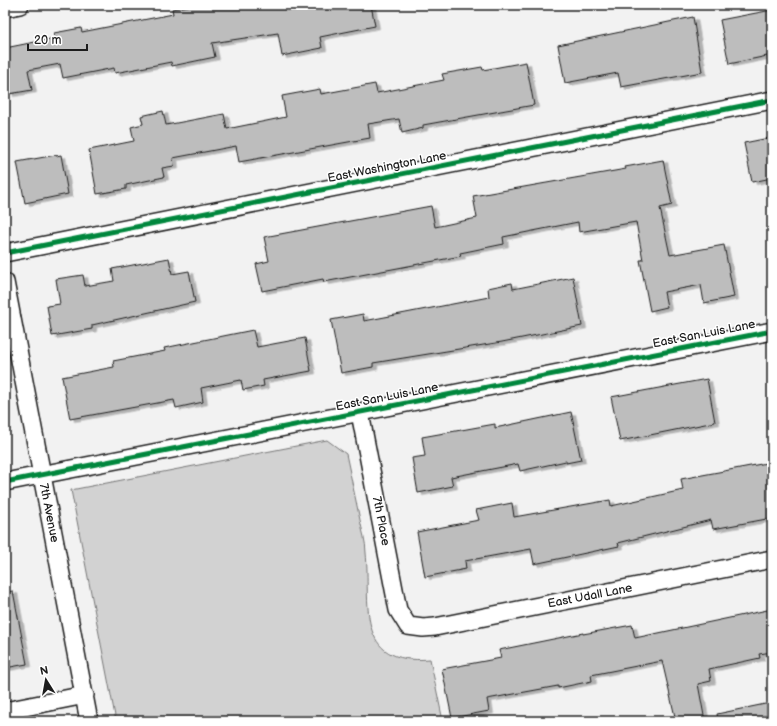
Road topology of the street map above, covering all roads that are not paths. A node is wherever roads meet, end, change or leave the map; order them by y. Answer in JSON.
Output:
{"nodes":[{"id":1,"x":20,"y":5,"type":"edge"},
{"id":2,"x":5,"y":8,"type":"edge"},
{"id":3,"x":772,"y":100,"type":"edge"},
{"id":4,"x":5,"y":253,"type":"edge"},
{"id":5,"x":5,"y":282,"type":"edge"},
{"id":6,"x":772,"y":331,"type":"edge"},
{"id":7,"x":360,"y":413,"type":"junction"},
{"id":8,"x":42,"y":475,"type":"junction"},
{"id":9,"x":5,"y":482,"type":"edge"},
{"id":10,"x":772,"y":559,"type":"edge"},
{"id":11,"x":408,"y":626,"type":"joint"},
{"id":12,"x":84,"y":695,"type":"junction"},
{"id":13,"x":5,"y":711,"type":"edge"},
{"id":14,"x":89,"y":721,"type":"edge"}],
"edges":[{"from":1,"to":2,"type":"street"},
{"from":3,"to":4,"type":"street","name":"East Washington Lane"},
{"from":5,"to":8,"type":"street","name":"7th Avenue"},
{"from":6,"to":7,"type":"street","name":"East San Luis Lane"},
{"from":7,"to":8,"type":"street","name":"East San Luis Lane"},
{"from":7,"to":11,"type":"street","name":"7th Place"},
{"from":8,"to":9,"type":"street","name":"East San Luis Lane"},
{"from":8,"to":12,"type":"street","name":"7th Avenue"},
{"from":10,"to":11,"type":"street","name":"East Udall Lane"},
{"from":12,"to":13,"type":"street"},
{"from":12,"to":14,"type":"street","name":"7th Avenue"}]}
